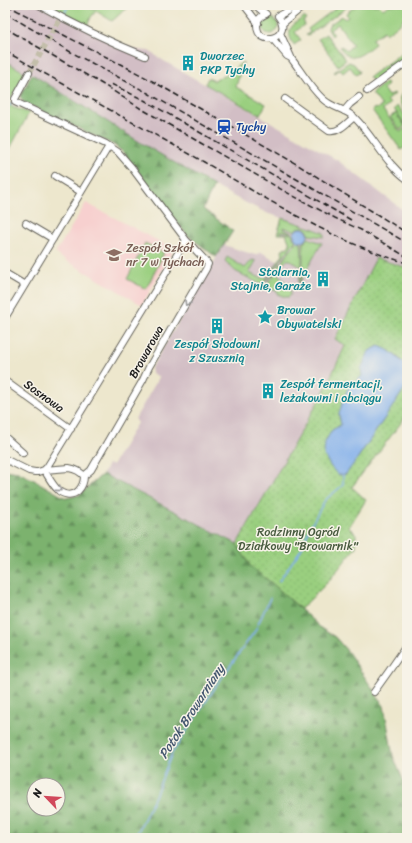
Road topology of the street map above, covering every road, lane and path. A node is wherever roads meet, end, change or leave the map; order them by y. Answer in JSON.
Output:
{"nodes":[{"id":1,"x":39,"y":5,"type":"edge"},
{"id":2,"x":244,"y":5,"type":"edge"},
{"id":3,"x":255,"y":5,"type":"edge"},
{"id":4,"x":298,"y":5,"type":"edge"},
{"id":5,"x":305,"y":5,"type":"edge"},
{"id":6,"x":266,"y":14,"type":"junction"},
{"id":7,"x":278,"y":16,"type":"junction"},
{"id":8,"x":258,"y":22,"type":"junction"},
{"id":9,"x":282,"y":24,"type":"junction"},
{"id":10,"x":280,"y":33,"type":"junction"},
{"id":11,"x":269,"y":38,"type":"junction"},
{"id":12,"x":145,"y":56,"type":"dead end"},
{"id":13,"x":292,"y":58,"type":"junction"},
{"id":14,"x":407,"y":62,"type":"edge"},
{"id":15,"x":30,"y":73,"type":"tunnel mouth"},
{"id":16,"x":367,"y":91,"type":"dead end"},
{"id":17,"x":359,"y":97,"type":"dead end"},
{"id":18,"x":285,"y":99,"type":"dead end"},
{"id":19,"x":344,"y":111,"type":"junction"},
{"id":20,"x":354,"y":118,"type":"junction"},
{"id":21,"x":109,"y":146,"type":"junction"},
{"id":22,"x":55,"y":176,"type":"dead end"},
{"id":23,"x":406,"y":177,"type":"edge"},
{"id":24,"x":82,"y":192,"type":"junction"},
{"id":25,"x":26,"y":223,"type":"dead end"},
{"id":26,"x":53,"y":239,"type":"junction"},
{"id":27,"x":186,"y":240,"type":"junction"},
{"id":28,"x":5,"y":273,"type":"edge"},
{"id":29,"x":25,"y":285,"type":"junction"},
{"id":30,"x":5,"y":318,"type":"edge"},
{"id":31,"x":5,"y":381,"type":"edge"},
{"id":32,"x":71,"y":429,"type":"junction"},
{"id":33,"x":5,"y":437,"type":"edge"},
{"id":34,"x":23,"y":453,"type":"dead end"},
{"id":35,"x":5,"y":459,"type":"edge"},
{"id":36,"x":44,"y":470,"type":"junction"},
{"id":37,"x":84,"y":476,"type":"junction"},
{"id":38,"x":407,"y":645,"type":"edge"},
{"id":39,"x":374,"y":692,"type":"dead end"}],
"edges":[{"from":1,"to":12,"type":"street"},
{"from":2,"to":8,"type":"street"},
{"from":3,"to":6,"type":"street"},
{"from":4,"to":7,"type":"street"},
{"from":5,"to":9,"type":"street"},
{"from":6,"to":7,"type":"street"},
{"from":6,"to":8,"type":"street"},
{"from":7,"to":9,"type":"street"},
{"from":8,"to":11,"type":"street"},
{"from":9,"to":10,"type":"street"},
{"from":10,"to":11,"type":"street"},
{"from":10,"to":13,"type":"street"},
{"from":11,"to":13,"type":"street"},
{"from":13,"to":19,"type":"street"},
{"from":14,"to":16,"type":"street"},
{"from":15,"to":21,"type":"street","name":"Browarowa"},
{"from":17,"to":19,"type":"street"},
{"from":18,"to":20,"type":"street"},
{"from":19,"to":20,"type":"street"},
{"from":20,"to":23,"type":"street"},
{"from":21,"to":24,"type":"street"},
{"from":21,"to":27,"type":"street","name":"Browarowa"},
{"from":22,"to":24,"type":"street"},
{"from":24,"to":26,"type":"street"},
{"from":25,"to":26,"type":"street"},
{"from":26,"to":29,"type":"street"},
{"from":27,"to":32,"type":"street","name":"Browarowa"},
{"from":27,"to":37,"type":"street","name":"Browarowa","one_way":true},
{"from":28,"to":29,"type":"street"},
{"from":29,"to":30,"type":"street"},
{"from":31,"to":32,"type":"street","name":"Sosnowa"},
{"from":32,"to":36,"type":"street","name":"Browarowa"},
{"from":33,"to":34,"type":"street"},
{"from":35,"to":36,"type":"street"},
{"from":36,"to":37,"type":"street"},
{"from":36,"to":37,"type":"street","name":"Browarowa","one_way":true},
{"from":38,"to":39,"type":"street"}]}
